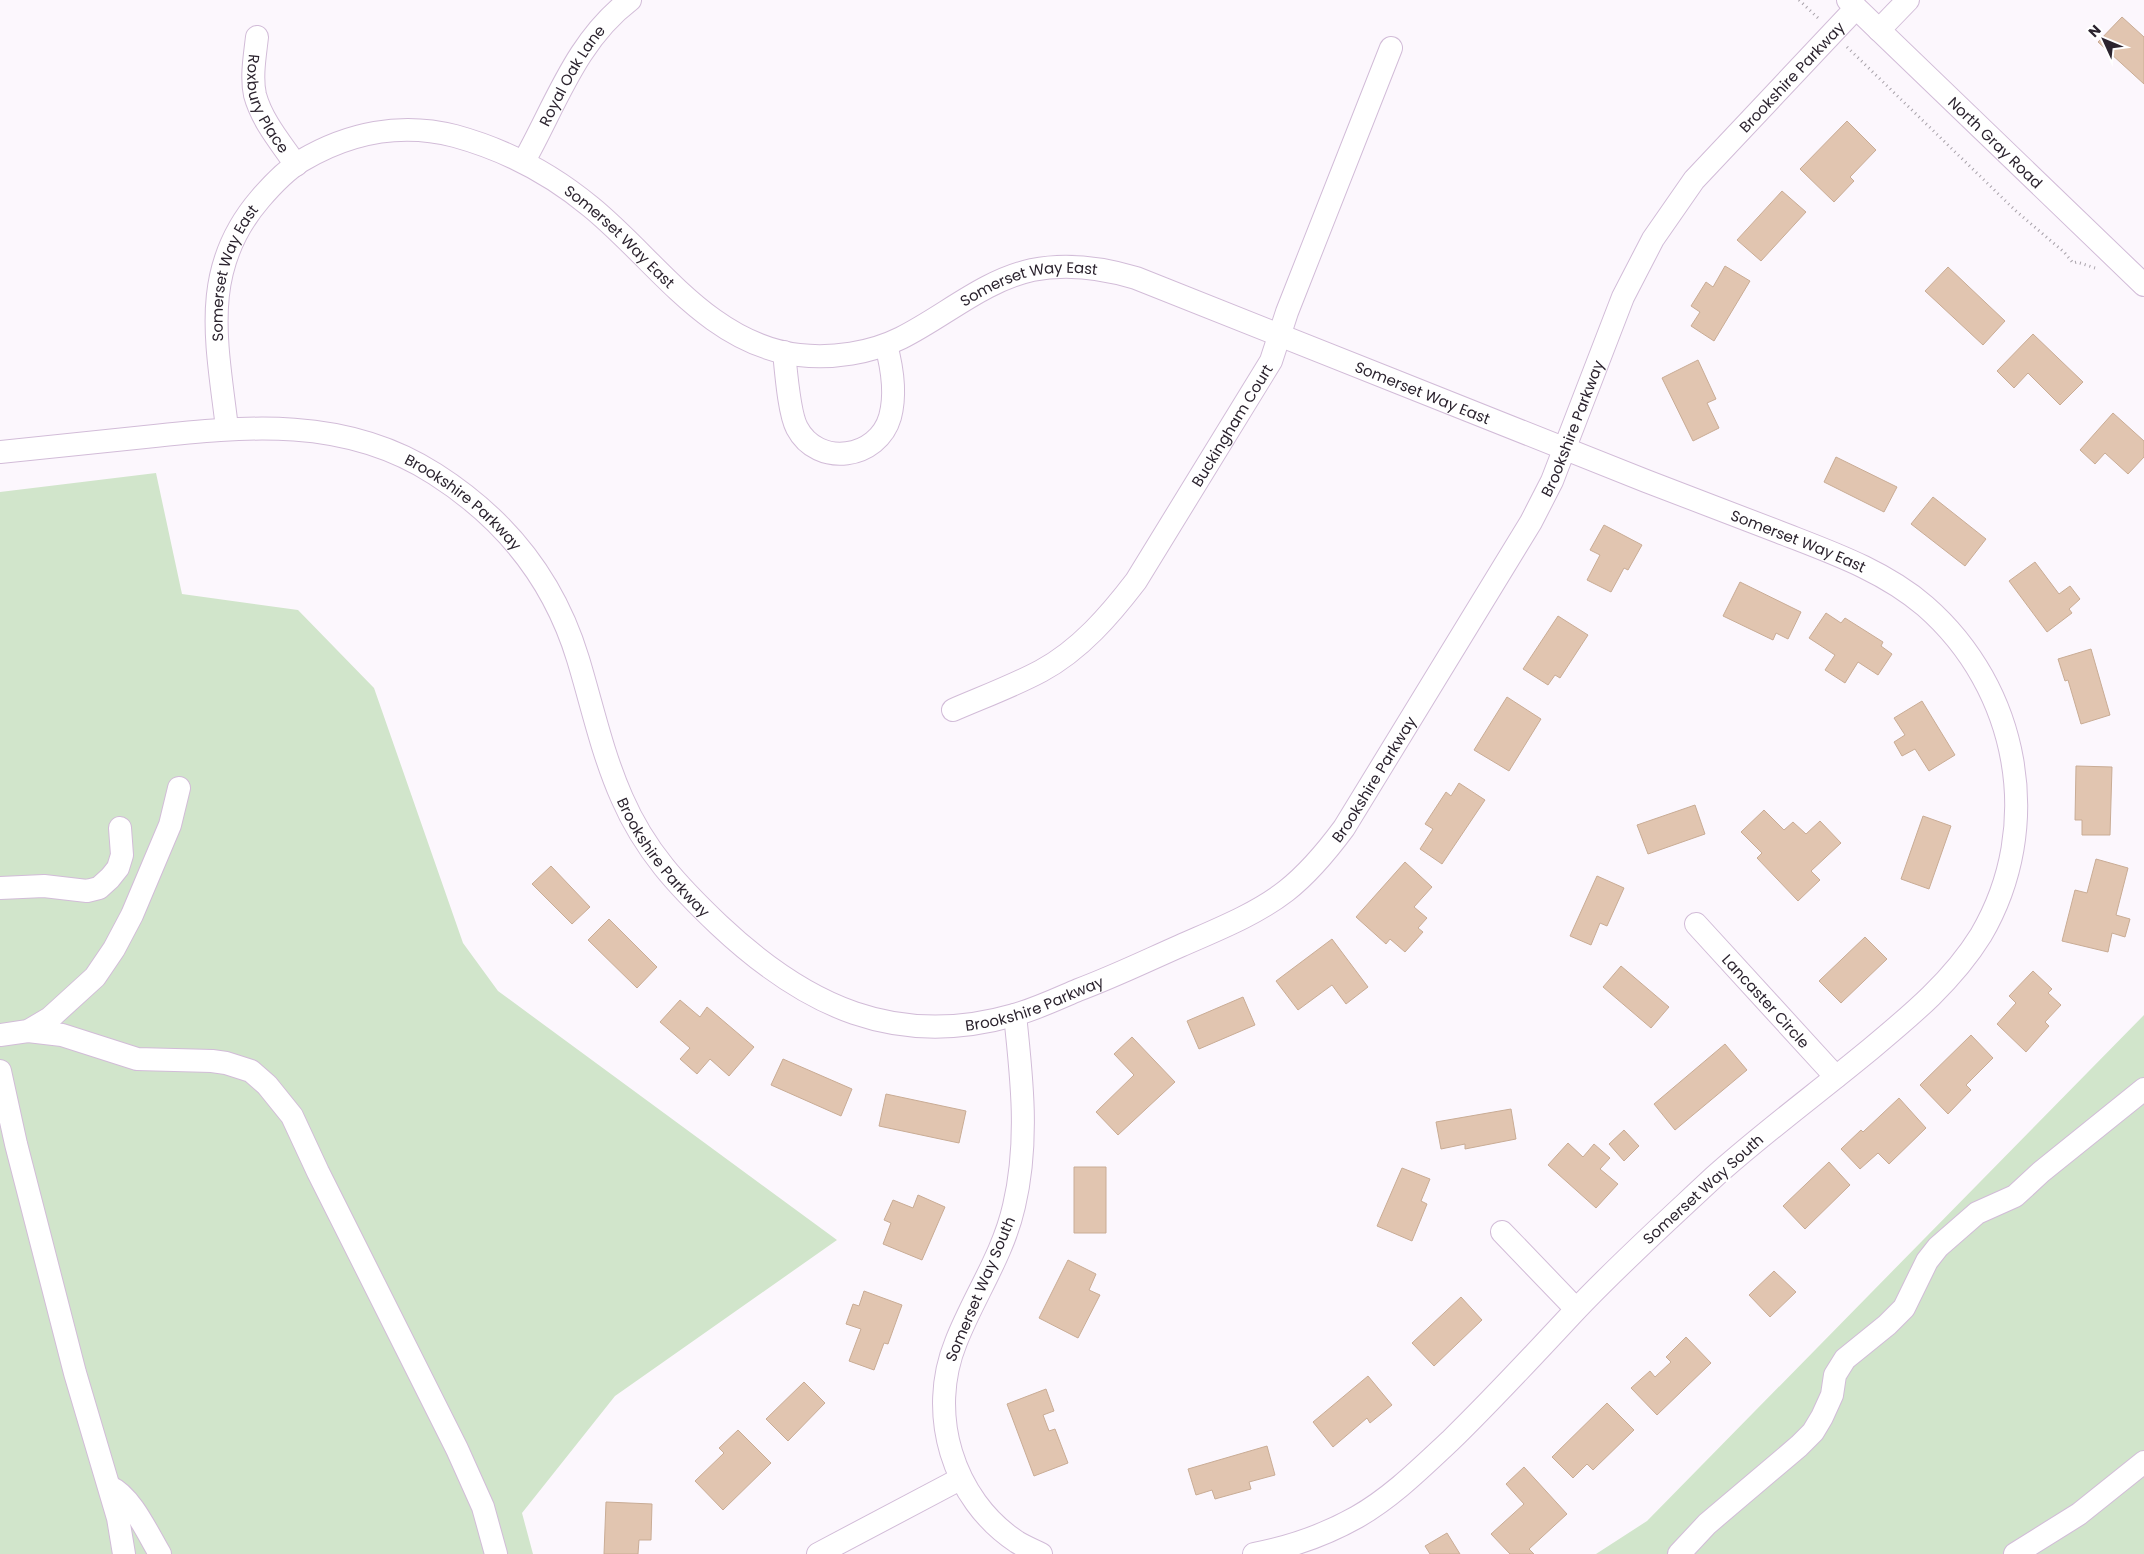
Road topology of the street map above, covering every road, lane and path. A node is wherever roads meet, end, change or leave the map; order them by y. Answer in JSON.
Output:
{"nodes":[{"id":1,"x":630,"y":0,"type":"edge"},
{"id":2,"x":1799,"y":0,"type":"edge"},
{"id":3,"x":1908,"y":0,"type":"edge"},
{"id":4,"x":1852,"y":4,"type":"edge"},
{"id":5,"x":1879,"y":30,"type":"junction"},
{"id":6,"x":1833,"y":34,"type":"junction"},
{"id":7,"x":257,"y":37,"type":"dead end"},
{"id":8,"x":1391,"y":48,"type":"dead end"},
{"id":9,"x":524,"y":161,"type":"junction"},
{"id":10,"x":296,"y":164,"type":"junction"},
{"id":11,"x":2073,"y":263,"type":"dead end"},
{"id":12,"x":2144,"y":285,"type":"edge"},
{"id":13,"x":1280,"y":335,"type":"junction"},
{"id":14,"x":886,"y":345,"type":"junction"},
{"id":15,"x":784,"y":352,"type":"junction"},
{"id":16,"x":227,"y":428,"type":"junction"},
{"id":17,"x":1564,"y":449,"type":"junction"},
{"id":18,"x":0,"y":452,"type":"edge"},
{"id":19,"x":953,"y":710,"type":"dead end"},
{"id":20,"x":2006,"y":732,"type":"joint"},
{"id":21,"x":179,"y":788,"type":"dead end"},
{"id":22,"x":170,"y":825,"type":"junction"},
{"id":23,"x":120,"y":828,"type":"dead end"},
{"id":24,"x":113,"y":875,"type":"junction"},
{"id":25,"x":0,"y":888,"type":"edge"},
{"id":26,"x":1696,"y":924,"type":"dead end"},
{"id":27,"x":1015,"y":1015,"type":"junction"},
{"id":28,"x":28,"y":1031,"type":"junction"},
{"id":29,"x":0,"y":1036,"type":"edge"},
{"id":30,"x":0,"y":1071,"type":"edge"},
{"id":31,"x":1836,"y":1078,"type":"junction"},
{"id":32,"x":2144,"y":1089,"type":"edge"},
{"id":33,"x":1502,"y":1232,"type":"dead end"},
{"id":34,"x":1576,"y":1309,"type":"junction"},
{"id":35,"x":2144,"y":1462,"type":"edge"},
{"id":36,"x":960,"y":1479,"type":"junction"},
{"id":37,"x":109,"y":1486,"type":"junction"},
{"id":38,"x":124,"y":1554,"type":"edge"},
{"id":39,"x":160,"y":1554,"type":"edge"},
{"id":40,"x":496,"y":1554,"type":"edge"},
{"id":41,"x":818,"y":1554,"type":"edge"},
{"id":42,"x":1041,"y":1554,"type":"edge"},
{"id":43,"x":1254,"y":1554,"type":"edge"},
{"id":44,"x":1680,"y":1554,"type":"edge"},
{"id":45,"x":2015,"y":1554,"type":"edge"}],
"edges":[{"from":1,"to":9,"type":"street","name":"Royal Oak Lane"},
{"from":2,"to":6,"type":"path"},
{"from":3,"to":5,"type":"street"},
{"from":4,"to":5,"type":"street","name":"North Gray Road"},
{"from":4,"to":6,"type":"street","name":"Brookshire Parkway"},
{"from":5,"to":12,"type":"street","name":"North Gray Road"},
{"from":6,"to":11,"type":"path"},
{"from":6,"to":17,"type":"street","name":"Brookshire Parkway"},
{"from":7,"to":10,"type":"street","name":"Roxbury Place"},
{"from":8,"to":13,"type":"street","name":"Buckingham Court"},
{"from":9,"to":10,"type":"street","name":"Somerset Way East"},
{"from":9,"to":15,"type":"street","name":"Somerset Way East"},
{"from":10,"to":16,"type":"street","name":"Somerset Way East"},
{"from":13,"to":14,"type":"street","name":"Somerset Way East"},
{"from":13,"to":17,"type":"street","name":"Somerset Way East"},
{"from":13,"to":19,"type":"street","name":"Buckingham Court"},
{"from":14,"to":15,"type":"street","name":"Somerset Way East"},
{"from":14,"to":15,"type":"street"},
{"from":16,"to":18,"type":"street","name":"Brookshire Parkway"},
{"from":16,"to":27,"type":"street","name":"Brookshire Parkway"},
{"from":17,"to":20,"type":"street","name":"Somerset Way East"},
{"from":17,"to":27,"type":"street","name":"Brookshire Parkway"},
{"from":20,"to":31,"type":"street","name":"Somerset Way South"},
{"from":21,"to":22,"type":"street"},
{"from":22,"to":24,"type":"street"},
{"from":22,"to":28,"type":"street"},
{"from":23,"to":24,"type":"street"},
{"from":24,"to":25,"type":"street"},
{"from":26,"to":31,"type":"street","name":"Lancaster Circle"},
{"from":27,"to":36,"type":"street","name":"Somerset Way South"},
{"from":28,"to":29,"type":"street"},
{"from":28,"to":40,"type":"street"},
{"from":30,"to":37,"type":"street"},
{"from":31,"to":34,"type":"street","name":"Somerset Way South"},
{"from":32,"to":44,"type":"street"},
{"from":33,"to":34,"type":"street"},
{"from":34,"to":43,"type":"street","name":"Somerset Way South"},
{"from":35,"to":45,"type":"street"},
{"from":36,"to":41,"type":"street"},
{"from":36,"to":42,"type":"street","name":"Somerset Way South"},
{"from":37,"to":38,"type":"street"},
{"from":37,"to":39,"type":"street"}]}
